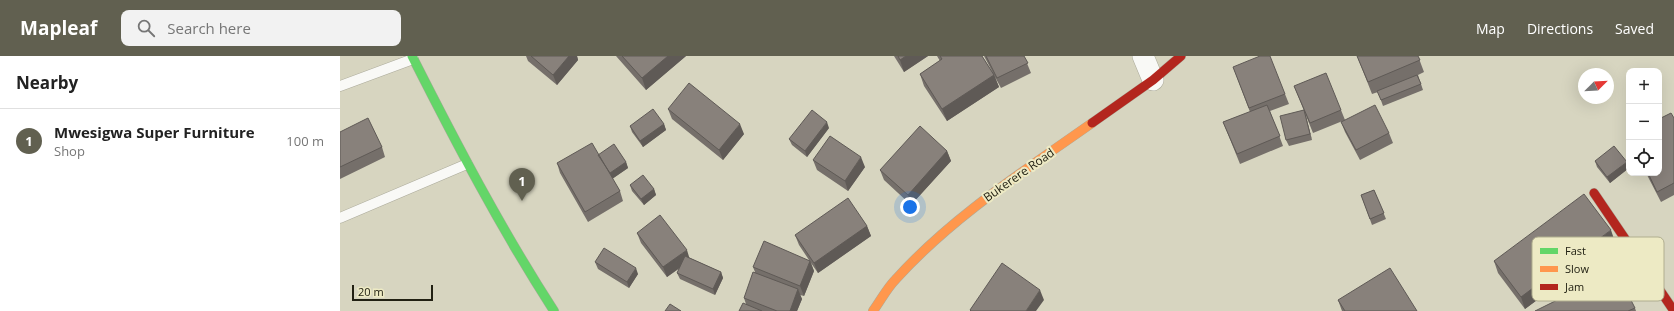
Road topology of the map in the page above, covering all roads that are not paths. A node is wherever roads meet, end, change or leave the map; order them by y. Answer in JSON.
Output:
{"nodes":[{"id":1,"x":1143,"y":56,"type":"edge"},
{"id":2,"x":1181,"y":56,"type":"edge"},
{"id":3,"x":412,"y":57,"type":"edge"},
{"id":4,"x":1153,"y":80,"type":"junction"},
{"id":5,"x":340,"y":86,"type":"edge"},
{"id":6,"x":467,"y":164,"type":"junction"},
{"id":7,"x":1594,"y":193,"type":"dead end"},
{"id":8,"x":340,"y":218,"type":"edge"},
{"id":9,"x":1624,"y":237,"type":"edge"},
{"id":10,"x":1664,"y":296,"type":"edge"},
{"id":11,"x":554,"y":311,"type":"edge"},
{"id":12,"x":873,"y":311,"type":"edge"},
{"id":13,"x":1674,"y":311,"type":"edge"}],
"edges":[{"from":1,"to":4,"type":"street"},
{"from":2,"to":4,"type":"street","name":"Bukerere Road"},
{"from":3,"to":5,"type":"lane"},
{"from":3,"to":6,"type":"street"},
{"from":4,"to":12,"type":"street","name":"Bukerere Road"},
{"from":6,"to":8,"type":"lane"},
{"from":6,"to":11,"type":"street"},
{"from":7,"to":9,"type":"street"},
{"from":10,"to":13,"type":"street"}]}
